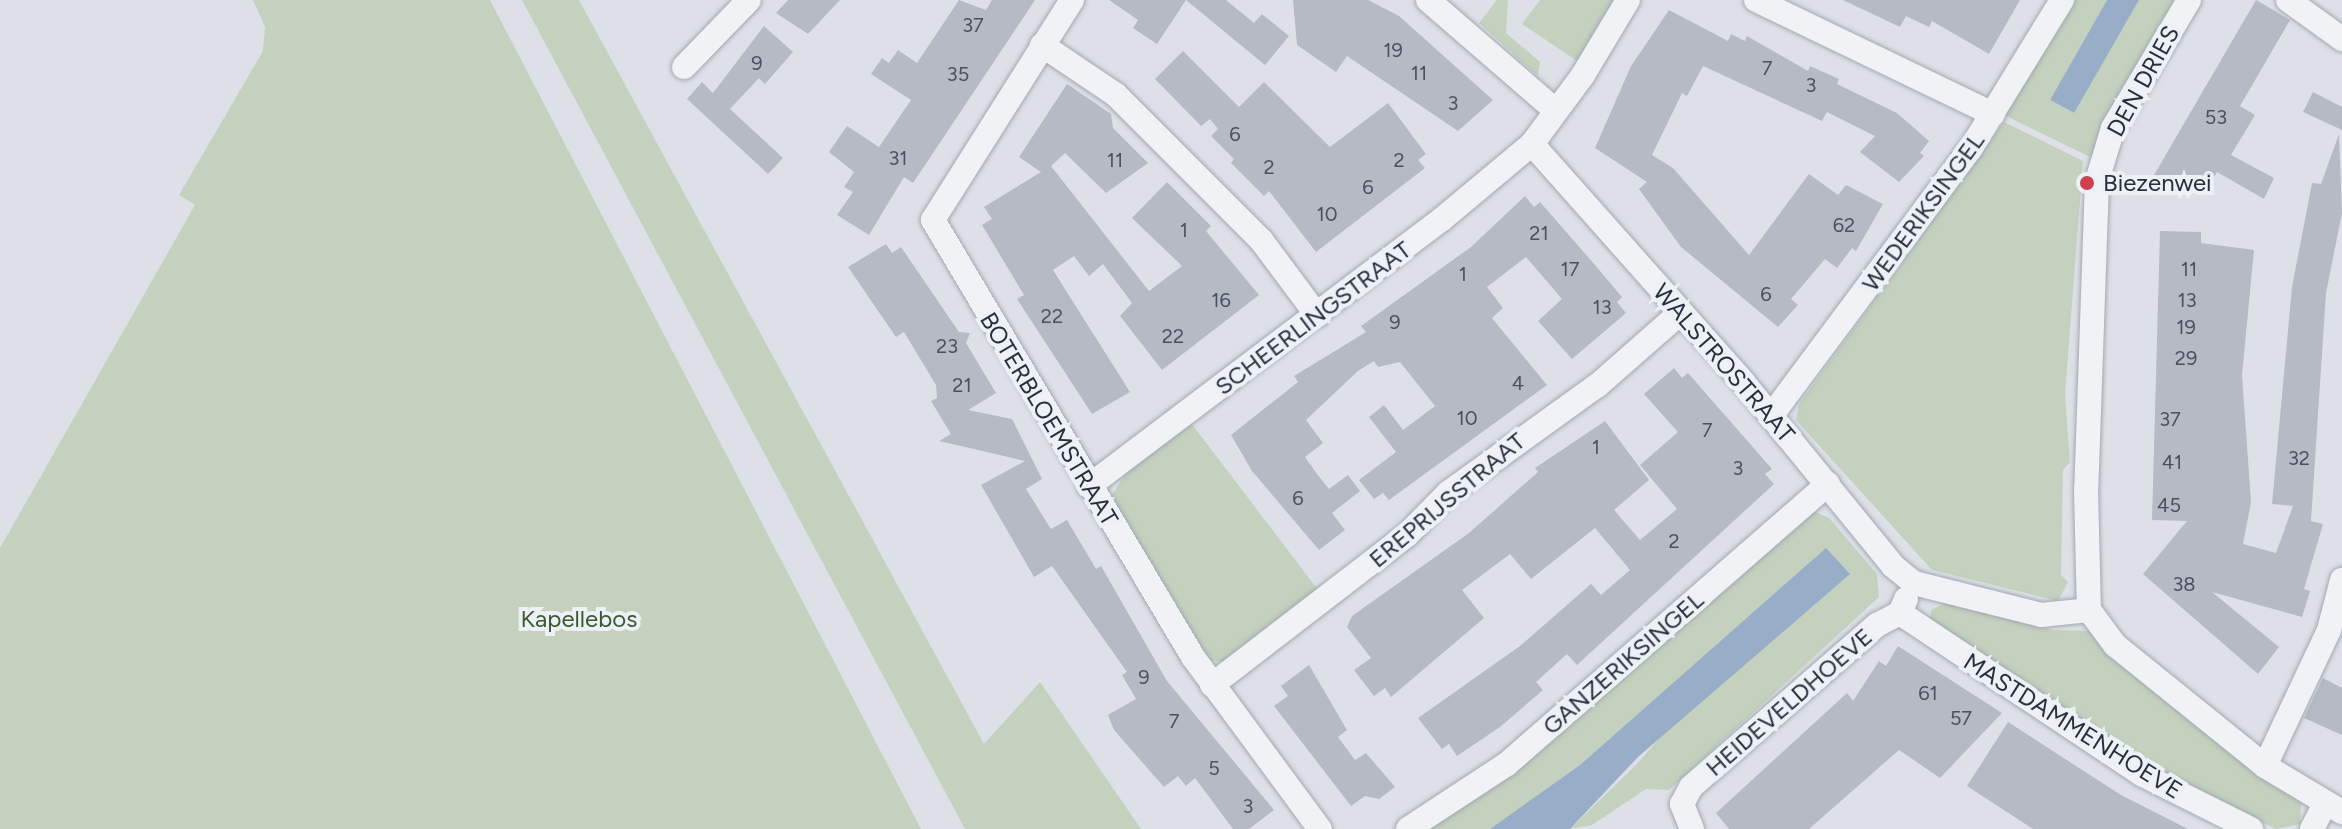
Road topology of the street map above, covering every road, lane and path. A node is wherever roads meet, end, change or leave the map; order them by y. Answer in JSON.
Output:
{"nodes":[{"id":1,"x":749,"y":0,"type":"edge"},
{"id":2,"x":1072,"y":0,"type":"edge"},
{"id":3,"x":1428,"y":0,"type":"edge"},
{"id":4,"x":1628,"y":0,"type":"edge"},
{"id":5,"x":1756,"y":0,"type":"edge"},
{"id":6,"x":2062,"y":0,"type":"edge"},
{"id":7,"x":2189,"y":0,"type":"edge"},
{"id":8,"x":2288,"y":0,"type":"edge"},
{"id":9,"x":2342,"y":39,"type":"edge"},
{"id":10,"x":1042,"y":45,"type":"junction"},
{"id":11,"x":684,"y":67,"type":"dead end"},
{"id":12,"x":1556,"y":111,"type":"junction"},
{"id":13,"x":1993,"y":114,"type":"junction"},
{"id":14,"x":1532,"y":144,"type":"junction"},
{"id":15,"x":1680,"y":313,"type":"junction"},
{"id":16,"x":1317,"y":315,"type":"junction"},
{"id":17,"x":1771,"y":416,"type":"junction"},
{"id":18,"x":1828,"y":484,"type":"junction"},
{"id":19,"x":1089,"y":486,"type":"junction"},
{"id":20,"x":2342,"y":580,"type":"edge"},
{"id":21,"x":1914,"y":583,"type":"junction"},
{"id":22,"x":2089,"y":610,"type":"junction"},
{"id":23,"x":1900,"y":613,"type":"junction"},
{"id":24,"x":1212,"y":685,"type":"junction"},
{"id":25,"x":2265,"y":766,"type":"junction"},
{"id":26,"x":2334,"y":808,"type":"edge"},
{"id":27,"x":1320,"y":829,"type":"edge"},
{"id":28,"x":1408,"y":829,"type":"edge"},
{"id":29,"x":1692,"y":829,"type":"edge"},
{"id":30,"x":2251,"y":829,"type":"edge"},
{"id":31,"x":2312,"y":829,"type":"edge"}],
"edges":[{"from":1,"to":11,"type":"street"},
{"from":2,"to":10,"type":"street","name":"BOTERBLOEMSTRAAT"},
{"from":3,"to":12,"type":"street"},
{"from":4,"to":12,"type":"street","name":"SCHEERLINGSTRAAT"},
{"from":5,"to":13,"type":"street"},
{"from":6,"to":13,"type":"street","name":"WEDERIKSINGEL"},
{"from":7,"to":22,"type":"street","name":"DEN DRIES"},
{"from":8,"to":9,"type":"street"},
{"from":10,"to":16,"type":"street"},
{"from":10,"to":19,"type":"street","name":"BOTERBLOEMSTRAAT"},
{"from":12,"to":14,"type":"street","name":"SCHEERLINGSTRAAT"},
{"from":13,"to":17,"type":"street","name":"WEDERIKSINGEL"},
{"from":14,"to":15,"type":"street","name":"WALSTROSTRAAT"},
{"from":14,"to":16,"type":"street","name":"SCHEERLINGSTRAAT"},
{"from":15,"to":17,"type":"street","name":"WALSTROSTRAAT"},
{"from":15,"to":24,"type":"street","name":"EREPRIJSSTRAAT"},
{"from":16,"to":19,"type":"street","name":"SCHEERLINGSTRAAT"},
{"from":17,"to":18,"type":"street","name":"WALSTROSTRAAT"},
{"from":18,"to":21,"type":"street","name":"WALSTROSTRAAT"},
{"from":18,"to":28,"type":"street","name":"GANZERIKSINGEL"},
{"from":19,"to":24,"type":"street","name":"BOTERBLOEMSTRAAT"},
{"from":20,"to":25,"type":"street"},
{"from":21,"to":22,"type":"street"},
{"from":21,"to":23,"type":"street"},
{"from":22,"to":25,"type":"street"},
{"from":23,"to":29,"type":"street","name":"HEIDEVELDHOEVE"},
{"from":23,"to":30,"type":"street","name":"MASTDAMMENHOEVE"},
{"from":24,"to":27,"type":"street","name":"BOTERBLOEMSTRAAT"},
{"from":25,"to":26,"type":"street"},
{"from":26,"to":31,"type":"street"}]}
